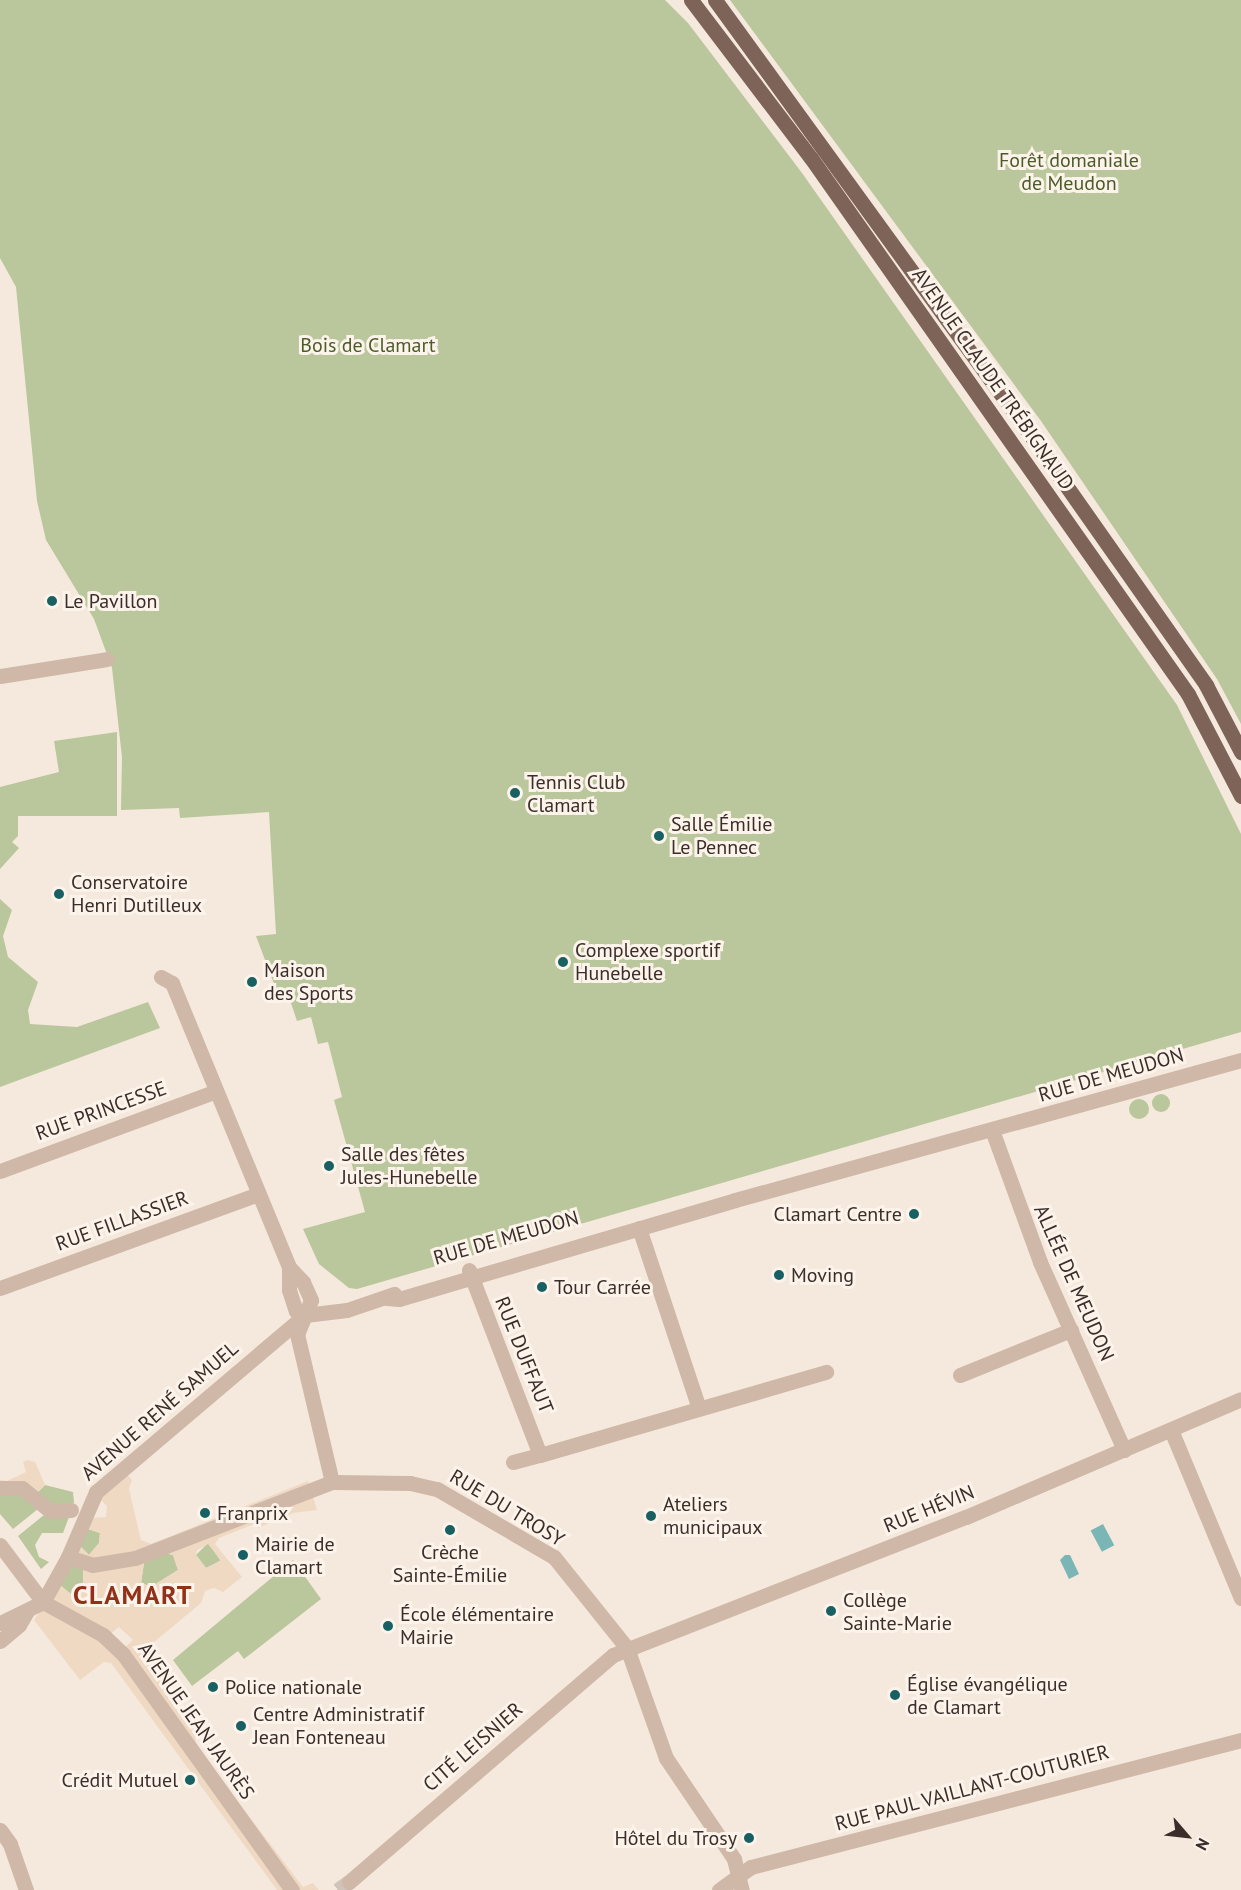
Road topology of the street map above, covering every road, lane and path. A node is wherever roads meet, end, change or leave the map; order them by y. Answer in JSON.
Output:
{"nodes":[{"id":1,"x":691,"y":0,"type":"edge"},
{"id":2,"x":715,"y":0,"type":"edge"},
{"id":3,"x":107,"y":659,"type":"dead end"},
{"id":4,"x":0,"y":676,"type":"edge"},
{"id":5,"x":1241,"y":752,"type":"edge"},
{"id":6,"x":1241,"y":796,"type":"edge"},
{"id":7,"x":161,"y":977,"type":"dead end"},
{"id":8,"x":1241,"y":1060,"type":"edge"},
{"id":9,"x":216,"y":1091,"type":"junction"},
{"id":10,"x":992,"y":1130,"type":"junction"},
{"id":11,"x":0,"y":1171,"type":"edge"},
{"id":12,"x":258,"y":1194,"type":"junction"},
{"id":13,"x":639,"y":1228,"type":"junction"},
{"id":14,"x":470,"y":1274,"type":"junction"},
{"id":15,"x":0,"y":1288,"type":"edge"},
{"id":16,"x":305,"y":1315,"type":"junction"},
{"id":17,"x":1071,"y":1330,"type":"junction"},
{"id":18,"x":826,"y":1372,"type":"dead end"},
{"id":19,"x":960,"y":1375,"type":"dead end"},
{"id":20,"x":1241,"y":1399,"type":"edge"},
{"id":21,"x":699,"y":1408,"type":"junction"},
{"id":22,"x":1171,"y":1430,"type":"junction"},
{"id":23,"x":1124,"y":1450,"type":"junction"},
{"id":24,"x":540,"y":1455,"type":"junction"},
{"id":25,"x":513,"y":1462,"type":"dead end"},
{"id":26,"x":327,"y":1484,"type":"junction"},
{"id":27,"x":0,"y":1488,"type":"edge"},
{"id":28,"x":71,"y":1510,"type":"dead end"},
{"id":29,"x":0,"y":1545,"type":"edge"},
{"id":30,"x":68,"y":1557,"type":"junction"},
{"id":31,"x":1241,"y":1598,"type":"edge"},
{"id":32,"x":43,"y":1602,"type":"junction"},
{"id":33,"x":27,"y":1611,"type":"junction"},
{"id":34,"x":0,"y":1623,"type":"edge"},
{"id":35,"x":0,"y":1641,"type":"edge"},
{"id":36,"x":627,"y":1648,"type":"junction"},
{"id":37,"x":1241,"y":1740,"type":"edge"},
{"id":38,"x":0,"y":1830,"type":"edge"},
{"id":39,"x":0,"y":1844,"type":"edge"},
{"id":40,"x":349,"y":1882,"type":"tunnel mouth"},
{"id":41,"x":741,"y":1883,"type":"edge"},
{"id":42,"x":25,"y":1887,"type":"edge"},
{"id":43,"x":292,"y":1890,"type":"edge"},
{"id":44,"x":719,"y":1890,"type":"edge"}],
"edges":[{"from":1,"to":6,"type":"main road","name":"AVENUE CLAUDE TRÉBIGNAUD"},
{"from":2,"to":5,"type":"main road","name":"AVENUE CLAUDE TRÉBIGNAUD"},
{"from":3,"to":4,"type":"street"},
{"from":7,"to":9,"type":"street"},
{"from":8,"to":10,"type":"street","name":"RUE DE MEUDON"},
{"from":9,"to":11,"type":"street","name":"RUE PRINCESSE"},
{"from":9,"to":12,"type":"street"},
{"from":10,"to":13,"type":"street","name":"RUE DE MEUDON"},
{"from":10,"to":17,"type":"street","name":"ALLÉE DE MEUDON"},
{"from":12,"to":15,"type":"street","name":"RUE FILLASSIER"},
{"from":12,"to":16,"type":"street"},
{"from":13,"to":14,"type":"street","name":"RUE DE MEUDON"},
{"from":13,"to":21,"type":"street"},
{"from":14,"to":16,"type":"street","name":"RUE DE MEUDON"},
{"from":14,"to":24,"type":"street","name":"RUE DUFFAUT"},
{"from":16,"to":26,"type":"street"},
{"from":16,"to":30,"type":"street","name":"AVENUE RENÉ SAMUEL"},
{"from":17,"to":19,"type":"street"},
{"from":17,"to":23,"type":"street","name":"ALLÉE DE MEUDON"},
{"from":18,"to":21,"type":"street"},
{"from":20,"to":22,"type":"street","name":"RUE HÉVIN"},
{"from":21,"to":24,"type":"street"},
{"from":22,"to":23,"type":"street","name":"RUE HÉVIN"},
{"from":22,"to":31,"type":"street"},
{"from":23,"to":36,"type":"street","name":"RUE HÉVIN"},
{"from":24,"to":25,"type":"street"},
{"from":26,"to":30,"type":"street","name":"RUE DU TROSY"},
{"from":26,"to":36,"type":"street","name":"RUE DU TROSY"},
{"from":27,"to":28,"type":"street"},
{"from":29,"to":32,"type":"street"},
{"from":30,"to":32,"type":"street"},
{"from":32,"to":33,"type":"street"},
{"from":32,"to":43,"type":"street","name":"AVENUE JEAN JAURÈS"},
{"from":33,"to":34,"type":"street"},
{"from":33,"to":35,"type":"street"},
{"from":36,"to":40,"type":"street","name":"CITÉ LEISNIER"},
{"from":36,"to":41,"type":"street","name":"RUE DU TROSY"},
{"from":37,"to":41,"type":"street","name":"RUE PAUL VAILLANT-COUTURIER"},
{"from":38,"to":42,"type":"street"},
{"from":39,"to":42,"type":"street"},
{"from":41,"to":44,"type":"street","name":"RUE PAUL VAILLANT-COUTURIER"}]}
